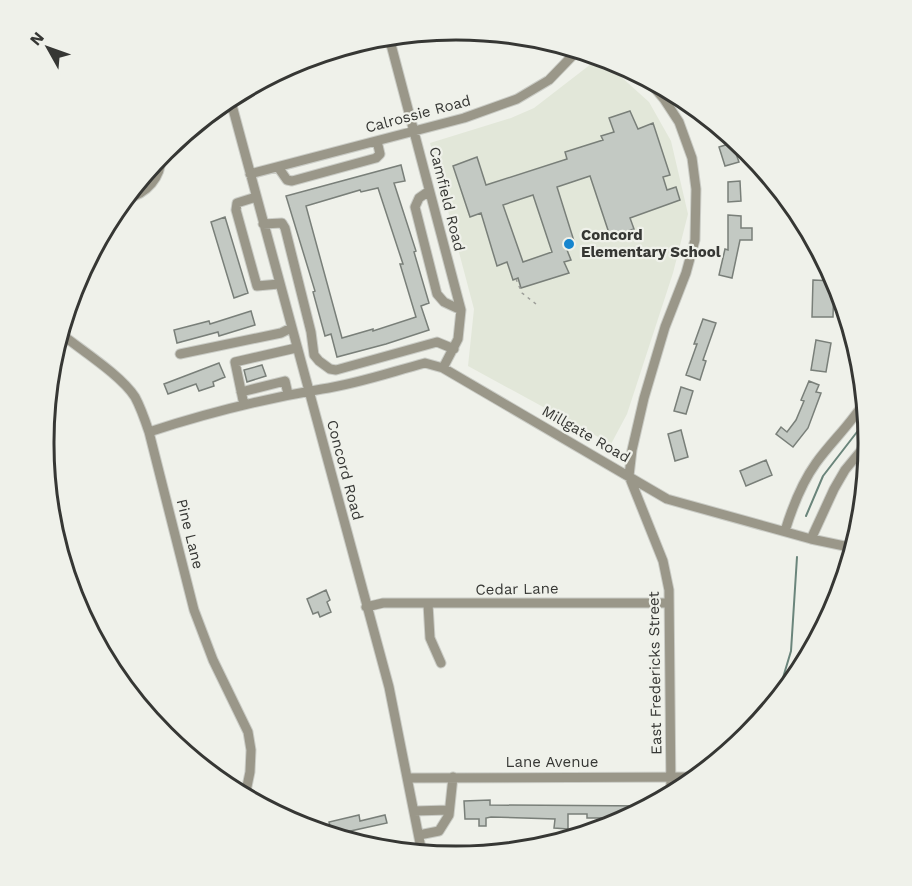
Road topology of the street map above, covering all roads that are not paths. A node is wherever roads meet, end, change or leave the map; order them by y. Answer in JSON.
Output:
{"nodes":[{"id":1,"x":391,"y":46,"type":"edge"},
{"id":2,"x":571,"y":57,"type":"edge"},
{"id":3,"x":663,"y":97,"type":"edge"},
{"id":4,"x":233,"y":108,"type":"edge"},
{"id":5,"x":415,"y":131,"type":"junction"},
{"id":6,"x":376,"y":141,"type":"junction"},
{"id":7,"x":278,"y":167,"type":"junction"},
{"id":8,"x":158,"y":173,"type":"edge"},
{"id":9,"x":250,"y":174,"type":"junction"},
{"id":10,"x":429,"y":192,"type":"junction"},
{"id":11,"x":141,"y":193,"type":"edge"},
{"id":12,"x":256,"y":197,"type":"junction"},
{"id":13,"x":263,"y":224,"type":"junction"},
{"id":14,"x":279,"y":284,"type":"junction"},
{"id":15,"x":461,"y":310,"type":"junction"},
{"id":16,"x":291,"y":328,"type":"junction"},
{"id":17,"x":67,"y":339,"type":"edge"},
{"id":18,"x":313,"y":349,"type":"junction"},
{"id":19,"x":454,"y":349,"type":"junction"},
{"id":20,"x":297,"y":350,"type":"junction"},
{"id":21,"x":180,"y":354,"type":"dead end"},
{"id":22,"x":443,"y":368,"type":"junction"},
{"id":23,"x":308,"y":390,"type":"junction"},
{"id":24,"x":242,"y":392,"type":"junction"},
{"id":25,"x":288,"y":394,"type":"junction"},
{"id":26,"x":244,"y":405,"type":"junction"},
{"id":27,"x":857,"y":411,"type":"edge"},
{"id":28,"x":149,"y":432,"type":"junction"},
{"id":29,"x":858,"y":454,"type":"edge"},
{"id":30,"x":629,"y":476,"type":"junction"},
{"id":31,"x":784,"y":531,"type":"junction"},
{"id":32,"x":811,"y":539,"type":"junction"},
{"id":33,"x":845,"y":546,"type":"edge"},
{"id":34,"x":669,"y":603,"type":"junction"},
{"id":35,"x":428,"y":604,"type":"junction"},
{"id":36,"x":366,"y":607,"type":"junction"},
{"id":37,"x":441,"y":663,"type":"dead end"},
{"id":38,"x":453,"y":777,"type":"junction"},
{"id":39,"x":672,"y":777,"type":"junction"},
{"id":40,"x":681,"y":777,"type":"edge"},
{"id":41,"x":407,"y":778,"type":"junction"},
{"id":42,"x":672,"y":783,"type":"edge"},
{"id":43,"x":247,"y":787,"type":"edge"},
{"id":44,"x":449,"y":810,"type":"junction"},
{"id":45,"x":414,"y":811,"type":"junction"},
{"id":46,"x":419,"y":835,"type":"junction"},
{"id":47,"x":421,"y":844,"type":"edge"}],
"edges":[{"from":1,"to":5,"type":"street","name":"Camfield Road"},
{"from":2,"to":5,"type":"street","name":"Calrossie Road"},
{"from":3,"to":30,"type":"street","name":"East Fredericks Street"},
{"from":4,"to":9,"type":"street","name":"Concord Road"},
{"from":5,"to":6,"type":"street","name":"Calrossie Road"},
{"from":5,"to":10,"type":"street","name":"Camfield Road"},
{"from":6,"to":7,"type":"street","name":"Calrossie Road"},
{"from":6,"to":7,"type":"street"},
{"from":7,"to":9,"type":"street","name":"Calrossie Road"},
{"from":8,"to":11,"type":"street"},
{"from":9,"to":12,"type":"street","name":"Concord Road"},
{"from":10,"to":15,"type":"street","name":"Camfield Road"},
{"from":10,"to":15,"type":"street"},
{"from":12,"to":13,"type":"street","name":"Concord Road"},
{"from":12,"to":14,"type":"street"},
{"from":13,"to":14,"type":"street","name":"Concord Road"},
{"from":13,"to":18,"type":"street"},
{"from":14,"to":16,"type":"street","name":"Concord Road"},
{"from":15,"to":19,"type":"street","name":"Camfield Road"},
{"from":16,"to":20,"type":"street","name":"Concord Road"},
{"from":16,"to":21,"type":"street"},
{"from":17,"to":28,"type":"street","name":"Pine Lane"},
{"from":18,"to":19,"type":"street"},
{"from":18,"to":20,"type":"street"},
{"from":19,"to":22,"type":"street","name":"Camfield Road"},
{"from":20,"to":23,"type":"street","name":"Concord Road"},
{"from":20,"to":24,"type":"street"},
{"from":22,"to":23,"type":"street","name":"Millgate Road"},
{"from":22,"to":30,"type":"street","name":"Millgate Road"},
{"from":23,"to":25,"type":"street"},
{"from":23,"to":36,"type":"street","name":"Concord Road"},
{"from":24,"to":25,"type":"street"},
{"from":24,"to":26,"type":"street"},
{"from":25,"to":26,"type":"street"},
{"from":26,"to":28,"type":"street"},
{"from":27,"to":31,"type":"street"},
{"from":28,"to":43,"type":"street","name":"Pine Lane"},
{"from":29,"to":32,"type":"street"},
{"from":30,"to":31,"type":"street","name":"Millgate Road"},
{"from":30,"to":34,"type":"street","name":"East Fredericks Street"},
{"from":31,"to":32,"type":"street","name":"Millgate Road"},
{"from":32,"to":33,"type":"street","name":"Millgate Road"},
{"from":34,"to":35,"type":"street","name":"Cedar Lane"},
{"from":34,"to":39,"type":"street","name":"East Fredericks Street"},
{"from":35,"to":36,"type":"street","name":"Cedar Lane"},
{"from":35,"to":37,"type":"street"},
{"from":36,"to":41,"type":"street","name":"Concord Road"},
{"from":38,"to":39,"type":"street","name":"Lane Avenue"},
{"from":38,"to":41,"type":"street","name":"Lane Avenue"},
{"from":38,"to":44,"type":"street"},
{"from":39,"to":40,"type":"street","name":"Lane Avenue"},
{"from":39,"to":42,"type":"street","name":"East Fredericks Street"},
{"from":41,"to":45,"type":"street","name":"Concord Road"},
{"from":44,"to":45,"type":"street"},
{"from":44,"to":46,"type":"street"},
{"from":45,"to":46,"type":"street","name":"Concord Road"},
{"from":46,"to":47,"type":"street","name":"Concord Road"}]}
